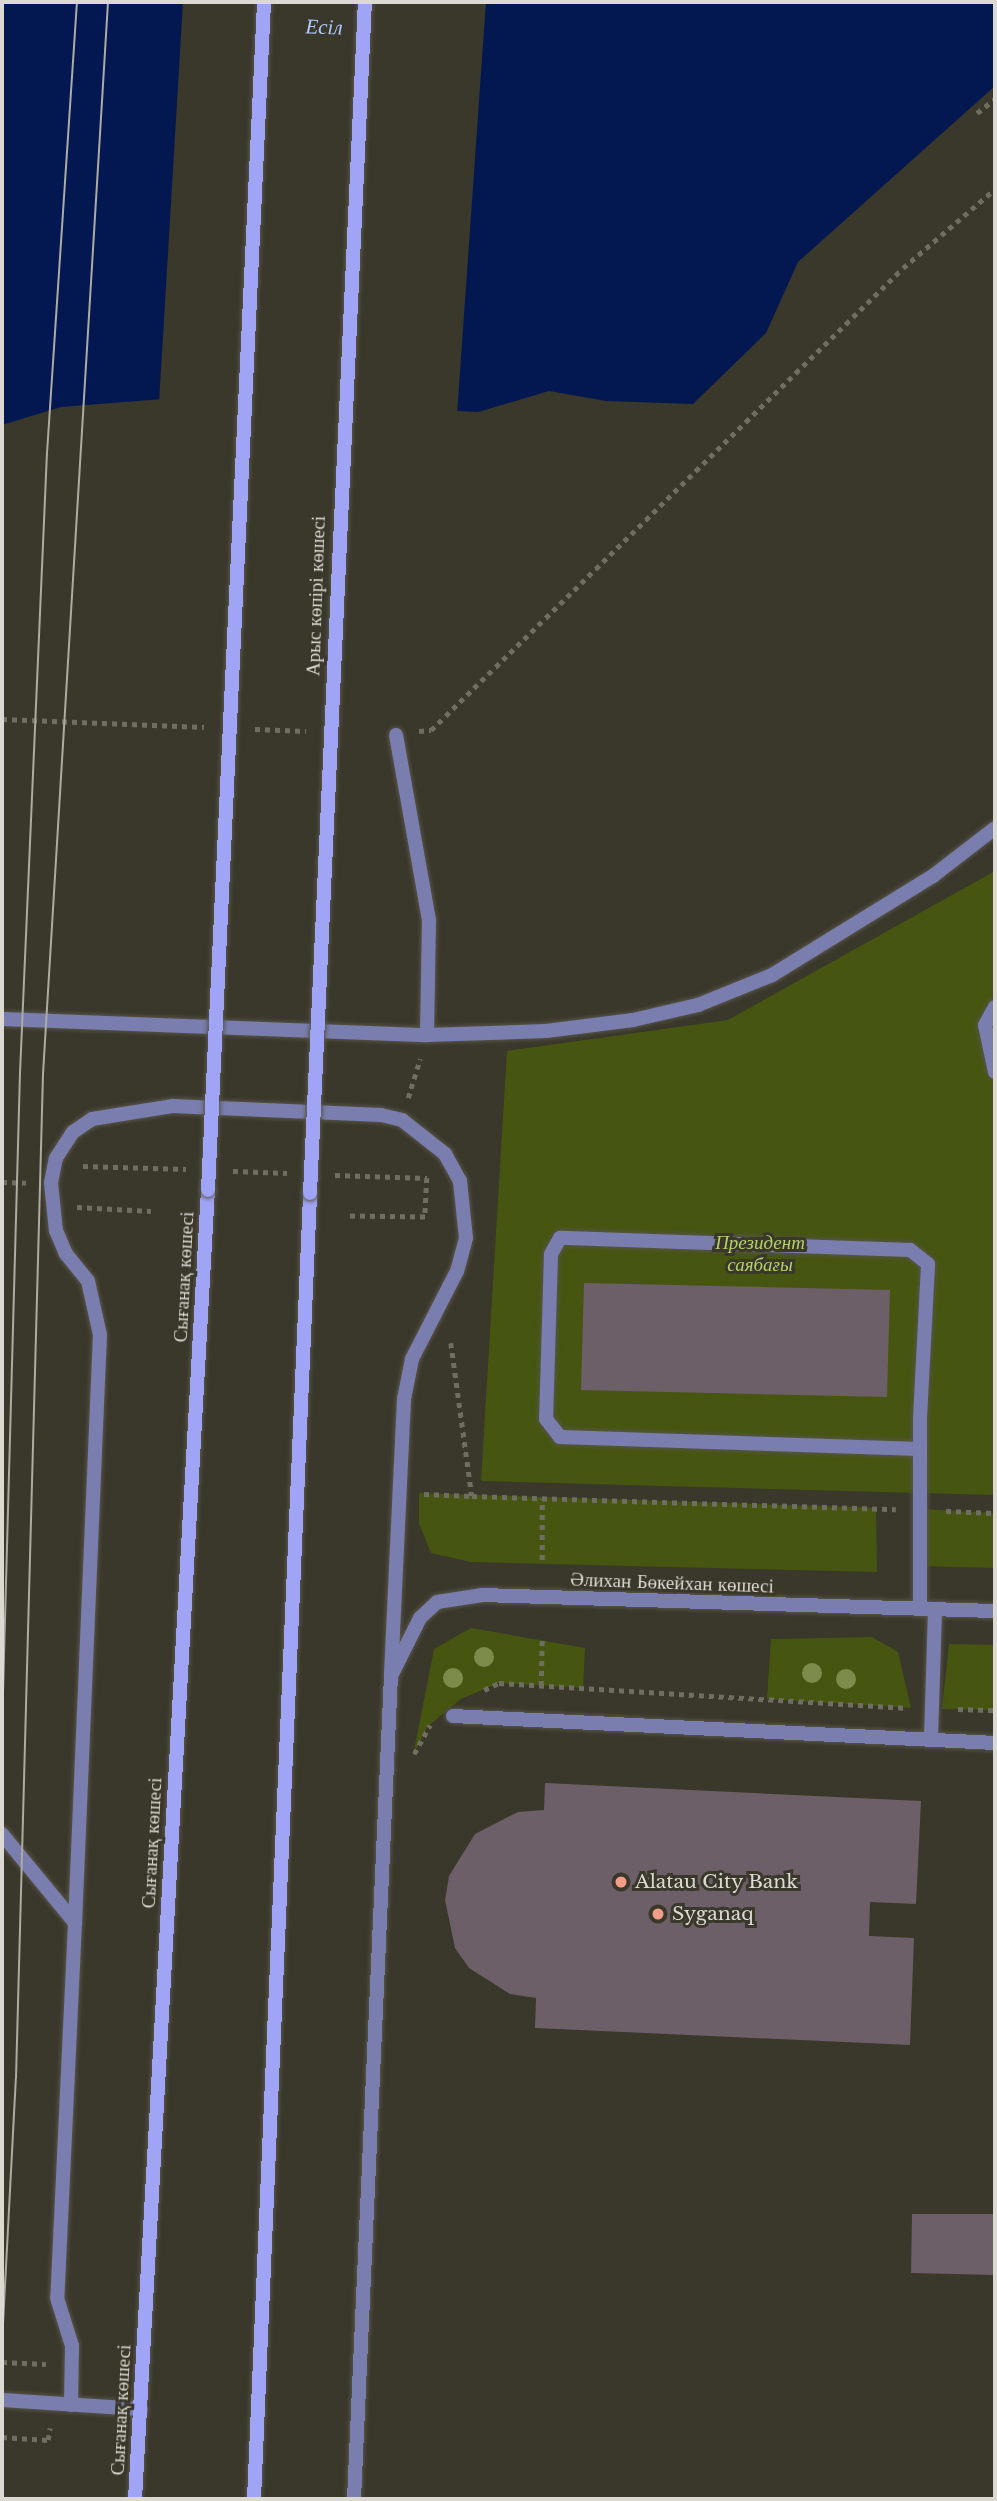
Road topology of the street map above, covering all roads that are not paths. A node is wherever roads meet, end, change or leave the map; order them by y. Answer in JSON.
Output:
{"nodes":[{"id":1,"x":264,"y":2,"type":"edge"},
{"id":2,"x":365,"y":2,"type":"edge"},
{"id":3,"x":396,"y":734,"type":"dead end"},
{"id":4,"x":995,"y":828,"type":"edge"},
{"id":5,"x":995,"y":1007,"type":"edge"},
{"id":6,"x":2,"y":1018,"type":"edge"},
{"id":7,"x":427,"y":1035,"type":"junction"},
{"id":8,"x":995,"y":1072,"type":"edge"},
{"id":9,"x":920,"y":1449,"type":"junction"},
{"id":10,"x":920,"y":1609,"type":"junction"},
{"id":11,"x":935,"y":1609,"type":"junction"},
{"id":12,"x":995,"y":1611,"type":"edge"},
{"id":13,"x":391,"y":1676,"type":"junction"},
{"id":14,"x":453,"y":1716,"type":"dead end"},
{"id":15,"x":930,"y":1738,"type":"junction"},
{"id":16,"x":995,"y":1743,"type":"edge"},
{"id":17,"x":2,"y":1834,"type":"edge"},
{"id":18,"x":75,"y":1923,"type":"junction"},
{"id":19,"x":2,"y":2400,"type":"edge"},
{"id":20,"x":71,"y":2405,"type":"junction"},
{"id":21,"x":141,"y":2409,"type":"junction"},
{"id":22,"x":135,"y":2499,"type":"edge"},
{"id":23,"x":254,"y":2499,"type":"edge"},
{"id":24,"x":354,"y":2499,"type":"edge"}],
"edges":[{"from":1,"to":21,"type":"main road","name":"Сығанақ көшесі","bridge":true},
{"from":2,"to":23,"type":"main road","name":"Арыс көпірі көшесі","bridge":true},
{"from":3,"to":7,"type":"street"},
{"from":4,"to":7,"type":"street"},
{"from":5,"to":8,"type":"street"},
{"from":6,"to":7,"type":"street"},
{"from":9,"to":9,"type":"street"},
{"from":9,"to":10,"type":"street"},
{"from":10,"to":11,"type":"street","name":"Әлихан Бөкейхан көшесі"},
{"from":10,"to":13,"type":"street","name":"Әлихан Бөкейхан көшесі"},
{"from":11,"to":12,"type":"street","name":"Әлихан Бөкейхан көшесі"},
{"from":11,"to":15,"type":"street"},
{"from":13,"to":18,"type":"street"},
{"from":13,"to":24,"type":"street"},
{"from":14,"to":15,"type":"street"},
{"from":15,"to":16,"type":"street"},
{"from":17,"to":18,"type":"street"},
{"from":18,"to":20,"type":"street"},
{"from":19,"to":20,"type":"street"},
{"from":20,"to":21,"type":"street"},
{"from":21,"to":22,"type":"main road","name":"Сығанақ көшесі"}]}
